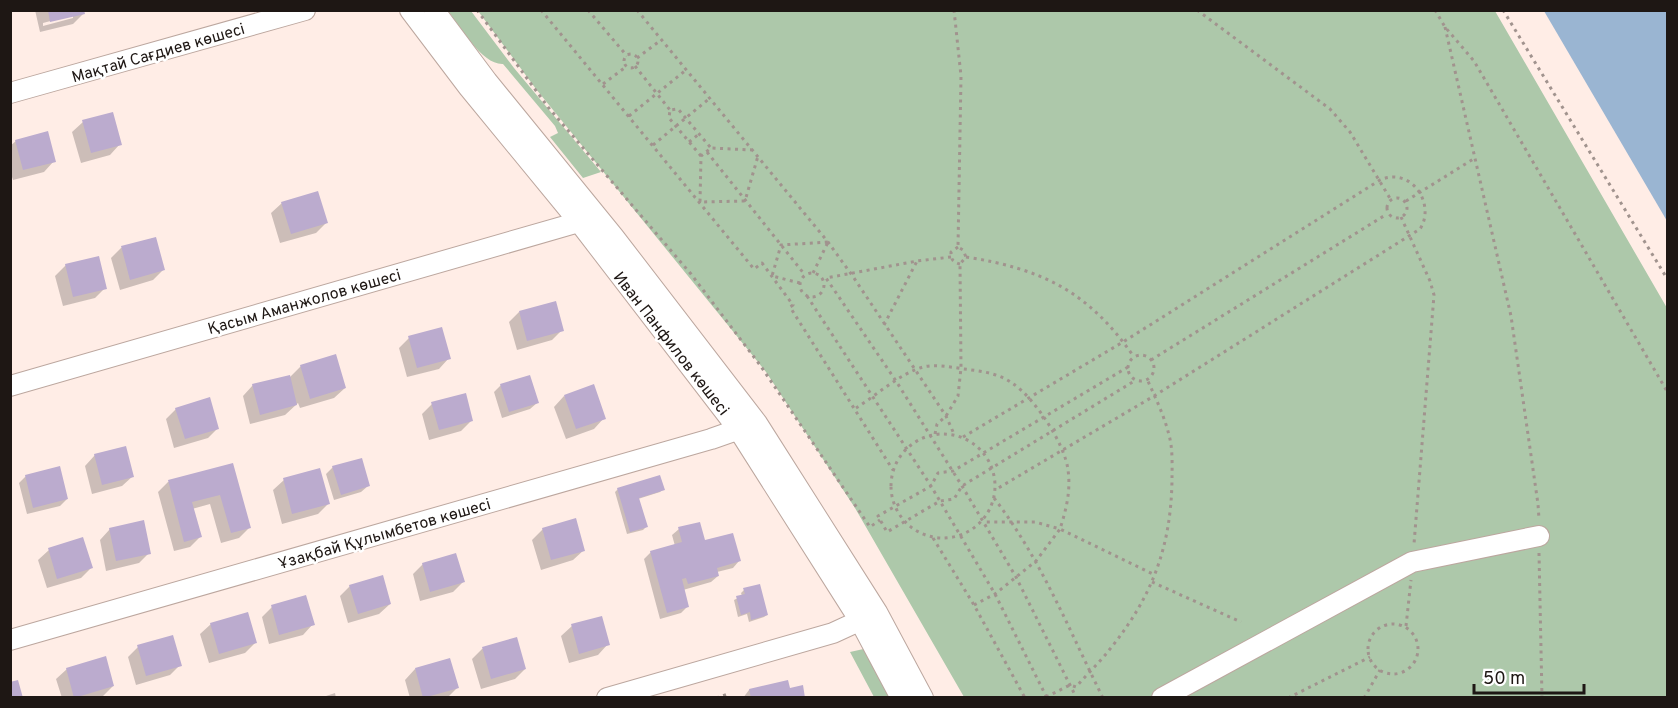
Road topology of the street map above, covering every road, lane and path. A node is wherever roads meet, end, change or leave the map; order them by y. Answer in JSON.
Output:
{"nodes":[{"id":1,"x":306,"y":10,"type":"edge"},
{"id":2,"x":410,"y":10,"type":"edge"},
{"id":3,"x":434,"y":10,"type":"edge"},
{"id":4,"x":477,"y":10,"type":"edge"},
{"id":5,"x":541,"y":10,"type":"edge"},
{"id":6,"x":588,"y":10,"type":"edge"},
{"id":7,"x":637,"y":10,"type":"edge"},
{"id":8,"x":954,"y":10,"type":"edge"},
{"id":9,"x":1197,"y":10,"type":"edge"},
{"id":10,"x":1435,"y":10,"type":"edge"},
{"id":11,"x":1503,"y":10,"type":"edge"},
{"id":12,"x":1445,"y":27,"type":"junction"},
{"id":13,"x":662,"y":40,"type":"junction"},
{"id":14,"x":627,"y":56,"type":"junction"},
{"id":15,"x":637,"y":58,"type":"junction"},
{"id":16,"x":627,"y":66,"type":"junction"},
{"id":17,"x":635,"y":66,"type":"junction"},
{"id":18,"x":686,"y":69,"type":"junction"},
{"id":19,"x":603,"y":84,"type":"junction"},
{"id":20,"x":10,"y":93,"type":"edge"},
{"id":21,"x":658,"y":93,"type":"junction"},
{"id":22,"x":710,"y":98,"type":"junction"},
{"id":23,"x":670,"y":110,"type":"junction"},
{"id":24,"x":629,"y":116,"type":"junction"},
{"id":25,"x":686,"y":118,"type":"junction"},
{"id":26,"x":676,"y":126,"type":"junction"},
{"id":27,"x":699,"y":134,"type":"junction"},
{"id":28,"x":689,"y":142,"type":"junction"},
{"id":29,"x":653,"y":145,"type":"junction"},
{"id":30,"x":711,"y":148,"type":"junction"},
{"id":31,"x":753,"y":150,"type":"junction"},
{"id":32,"x":706,"y":152,"type":"junction"},
{"id":33,"x":701,"y":156,"type":"junction"},
{"id":34,"x":758,"y":156,"type":"junction"},
{"id":35,"x":1475,"y":158,"type":"junction"},
{"id":36,"x":1380,"y":180,"type":"junction"},
{"id":37,"x":1419,"y":193,"type":"junction"},
{"id":38,"x":1391,"y":200,"type":"junction"},
{"id":39,"x":745,"y":201,"type":"junction"},
{"id":40,"x":1406,"y":201,"type":"junction"},
{"id":41,"x":700,"y":202,"type":"junction"},
{"id":42,"x":1387,"y":214,"type":"junction"},
{"id":43,"x":1401,"y":217,"type":"junction"},
{"id":44,"x":588,"y":218,"type":"junction"},
{"id":45,"x":1409,"y":236,"type":"junction"},
{"id":46,"x":828,"y":242,"type":"junction"},
{"id":47,"x":782,"y":245,"type":"junction"},
{"id":48,"x":958,"y":247,"type":"junction"},
{"id":49,"x":951,"y":257,"type":"junction"},
{"id":50,"x":966,"y":257,"type":"junction"},
{"id":51,"x":917,"y":261,"type":"junction"},
{"id":52,"x":960,"y":264,"type":"junction"},
{"id":53,"x":813,"y":273,"type":"junction"},
{"id":54,"x":852,"y":274,"type":"junction"},
{"id":55,"x":805,"y":275,"type":"junction"},
{"id":56,"x":772,"y":276,"type":"junction"},
{"id":57,"x":824,"y":278,"type":"junction"},
{"id":58,"x":1668,"y":280,"type":"edge"},
{"id":59,"x":800,"y":283,"type":"junction"},
{"id":60,"x":807,"y":296,"type":"junction"},
{"id":61,"x":884,"y":325,"type":"junction"},
{"id":62,"x":1124,"y":342,"type":"junction"},
{"id":63,"x":1134,"y":357,"type":"junction"},
{"id":64,"x":1151,"y":360,"type":"junction"},
{"id":65,"x":1128,"y":367,"type":"junction"},
{"id":66,"x":962,"y":369,"type":"junction"},
{"id":67,"x":915,"y":370,"type":"junction"},
{"id":68,"x":1147,"y":379,"type":"junction"},
{"id":69,"x":1136,"y":380,"type":"junction"},
{"id":70,"x":896,"y":381,"type":"junction"},
{"id":71,"x":10,"y":387,"type":"edge"},
{"id":72,"x":1668,"y":393,"type":"edge"},
{"id":73,"x":1154,"y":396,"type":"junction"},
{"id":74,"x":874,"y":397,"type":"junction"},
{"id":75,"x":1030,"y":398,"type":"junction"},
{"id":76,"x":855,"y":409,"type":"junction"},
{"id":77,"x":946,"y":416,"type":"junction"},
{"id":78,"x":1042,"y":417,"type":"junction"},
{"id":79,"x":748,"y":426,"type":"junction"},
{"id":80,"x":1051,"y":431,"type":"junction"},
{"id":81,"x":933,"y":434,"type":"junction"},
{"id":82,"x":954,"y":434,"type":"junction"},
{"id":83,"x":963,"y":437,"type":"junction"},
{"id":84,"x":907,"y":448,"type":"junction"},
{"id":85,"x":1062,"y":451,"type":"junction"},
{"id":86,"x":983,"y":453,"type":"junction"},
{"id":87,"x":992,"y":468,"type":"junction"},
{"id":88,"x":893,"y":470,"type":"junction"},
{"id":89,"x":953,"y":471,"type":"junction"},
{"id":90,"x":931,"y":486,"type":"junction"},
{"id":91,"x":962,"y":486,"type":"junction"},
{"id":92,"x":995,"y":490,"type":"junction"},
{"id":93,"x":994,"y":498,"type":"junction"},
{"id":94,"x":940,"y":501,"type":"junction"},
{"id":95,"x":895,"y":506,"type":"junction"},
{"id":96,"x":880,"y":520,"type":"junction"},
{"id":97,"x":905,"y":522,"type":"junction"},
{"id":98,"x":983,"y":522,"type":"junction"},
{"id":99,"x":1012,"y":522,"type":"junction"},
{"id":100,"x":1060,"y":529,"type":"junction"},
{"id":101,"x":960,"y":536,"type":"junction"},
{"id":102,"x":1539,"y":536,"type":"junction"},
{"id":103,"x":933,"y":537,"type":"junction"},
{"id":104,"x":1036,"y":561,"type":"junction"},
{"id":105,"x":1412,"y":562,"type":"junction"},
{"id":106,"x":1155,"y":575,"type":"junction"},
{"id":107,"x":1016,"y":577,"type":"junction"},
{"id":108,"x":1152,"y":582,"type":"junction"},
{"id":109,"x":995,"y":594,"type":"junction"},
{"id":110,"x":974,"y":605,"type":"junction"},
{"id":111,"x":869,"y":617,"type":"junction"},
{"id":112,"x":1241,"y":622,"type":"dead end"},
{"id":113,"x":1406,"y":626,"type":"junction"},
{"id":114,"x":10,"y":640,"type":"edge"},
{"id":115,"x":1370,"y":657,"type":"junction"},
{"id":116,"x":1089,"y":670,"type":"junction"},
{"id":117,"x":1380,"y":670,"type":"junction"},
{"id":118,"x":1070,"y":685,"type":"junction"},
{"id":119,"x":1046,"y":697,"type":"edge"},
{"id":120,"x":607,"y":698,"type":"edge"},
{"id":121,"x":717,"y":698,"type":"edge"},
{"id":122,"x":729,"y":698,"type":"edge"},
{"id":123,"x":901,"y":698,"type":"edge"},
{"id":124,"x":922,"y":698,"type":"edge"},
{"id":125,"x":1025,"y":698,"type":"edge"},
{"id":126,"x":1074,"y":698,"type":"edge"},
{"id":127,"x":1103,"y":698,"type":"edge"},
{"id":128,"x":1162,"y":698,"type":"edge"},
{"id":129,"x":1288,"y":698,"type":"edge"},
{"id":130,"x":1364,"y":698,"type":"edge"},
{"id":131,"x":1542,"y":698,"type":"edge"}],
"edges":[{"from":1,"to":20,"type":"street","name":"Мақтай Сағдиев көшесі"},
{"from":2,"to":44,"type":"street","name":"Иван Панфилов көшесі"},
{"from":3,"to":44,"type":"street","name":"Иван Панфилов көшесі"},
{"from":4,"to":96,"type":"path"},
{"from":5,"to":19,"type":"path"},
{"from":6,"to":14,"type":"path"},
{"from":7,"to":13,"type":"path"},
{"from":8,"to":48,"type":"path"},
{"from":9,"to":36,"type":"path"},
{"from":10,"to":12,"type":"path"},
{"from":11,"to":58,"type":"path"},
{"from":12,"to":35,"type":"path"},
{"from":12,"to":72,"type":"path"},
{"from":13,"to":15,"type":"path"},
{"from":13,"to":18,"type":"path"},
{"from":14,"to":15,"type":"path"},
{"from":14,"to":16,"type":"path"},
{"from":15,"to":17,"type":"path"},
{"from":16,"to":17,"type":"path"},
{"from":16,"to":19,"type":"path"},
{"from":17,"to":21,"type":"path"},
{"from":18,"to":21,"type":"path"},
{"from":18,"to":22,"type":"path"},
{"from":19,"to":24,"type":"path"},
{"from":21,"to":23,"type":"path"},
{"from":21,"to":24,"type":"path"},
{"from":22,"to":25,"type":"path"},
{"from":22,"to":31,"type":"path"},
{"from":23,"to":25,"type":"path"},
{"from":23,"to":26,"type":"path"},
{"from":24,"to":29,"type":"path"},
{"from":25,"to":26,"type":"path"},
{"from":25,"to":27,"type":"path"},
{"from":26,"to":28,"type":"path"},
{"from":26,"to":29,"type":"path"},
{"from":27,"to":28,"type":"path"},
{"from":27,"to":30,"type":"path"},
{"from":28,"to":33,"type":"path"},
{"from":29,"to":41,"type":"path"},
{"from":30,"to":31,"type":"path"},
{"from":30,"to":32,"type":"path"},
{"from":31,"to":34,"type":"path"},
{"from":32,"to":33,"type":"path"},
{"from":32,"to":39,"type":"path"},
{"from":33,"to":41,"type":"path"},
{"from":34,"to":39,"type":"path"},
{"from":34,"to":46,"type":"path"},
{"from":35,"to":37,"type":"path"},
{"from":35,"to":102,"type":"path"},
{"from":36,"to":37,"type":"path"},
{"from":36,"to":38,"type":"path"},
{"from":36,"to":62,"type":"path"},
{"from":37,"to":40,"type":"path"},
{"from":37,"to":45,"type":"path"},
{"from":38,"to":40,"type":"path"},
{"from":38,"to":42,"type":"path"},
{"from":39,"to":41,"type":"path"},
{"from":39,"to":47,"type":"path"},
{"from":40,"to":43,"type":"path"},
{"from":41,"to":56,"type":"path"},
{"from":42,"to":43,"type":"path"},
{"from":42,"to":64,"type":"path"},
{"from":43,"to":45,"type":"path"},
{"from":44,"to":71,"type":"street","name":"Қасым Аманжолов көшесі"},
{"from":44,"to":79,"type":"street","name":"Иван Панфилов көшесі"},
{"from":45,"to":73,"type":"path"},
{"from":45,"to":105,"type":"path"},
{"from":46,"to":47,"type":"path"},
{"from":46,"to":53,"type":"path"},
{"from":46,"to":54,"type":"path"},
{"from":47,"to":55,"type":"path"},
{"from":47,"to":56,"type":"path"},
{"from":48,"to":49,"type":"path"},
{"from":48,"to":50,"type":"path"},
{"from":49,"to":51,"type":"path"},
{"from":49,"to":52,"type":"path"},
{"from":50,"to":52,"type":"path"},
{"from":50,"to":62,"type":"path"},
{"from":51,"to":54,"type":"path"},
{"from":51,"to":61,"type":"path"},
{"from":52,"to":66,"type":"path"},
{"from":53,"to":55,"type":"path"},
{"from":53,"to":57,"type":"path"},
{"from":54,"to":57,"type":"path"},
{"from":54,"to":61,"type":"path"},
{"from":55,"to":59,"type":"path"},
{"from":56,"to":59,"type":"path"},
{"from":56,"to":76,"type":"path"},
{"from":57,"to":60,"type":"path"},
{"from":57,"to":70,"type":"path"},
{"from":59,"to":60,"type":"path"},
{"from":60,"to":74,"type":"path"},
{"from":61,"to":67,"type":"path"},
{"from":62,"to":63,"type":"path"},
{"from":62,"to":75,"type":"path"},
{"from":63,"to":64,"type":"path"},
{"from":63,"to":65,"type":"path"},
{"from":64,"to":68,"type":"path"},
{"from":65,"to":69,"type":"path"},
{"from":65,"to":78,"type":"path"},
{"from":66,"to":67,"type":"path"},
{"from":66,"to":75,"type":"path"},
{"from":66,"to":77,"type":"path"},
{"from":67,"to":70,"type":"path"},
{"from":67,"to":77,"type":"path"},
{"from":68,"to":69,"type":"path"},
{"from":68,"to":73,"type":"path"},
{"from":69,"to":80,"type":"path"},
{"from":70,"to":74,"type":"path"},
{"from":70,"to":81,"type":"path"},
{"from":73,"to":85,"type":"path"},
{"from":73,"to":106,"type":"path"},
{"from":74,"to":76,"type":"path"},
{"from":74,"to":84,"type":"path"},
{"from":75,"to":78,"type":"path"},
{"from":75,"to":83,"type":"path"},
{"from":76,"to":88,"type":"path"},
{"from":77,"to":81,"type":"path"},
{"from":77,"to":82,"type":"path"},
{"from":78,"to":80,"type":"path"},
{"from":78,"to":86,"type":"path"},
{"from":79,"to":111,"type":"street","name":"Иван Панфилов көшесі"},
{"from":79,"to":114,"type":"street","name":"Ұзақбай Құлымбетов көшесі"},
{"from":80,"to":85,"type":"path"},
{"from":80,"to":87,"type":"path"},
{"from":81,"to":82,"type":"path"},
{"from":81,"to":84,"type":"path"},
{"from":81,"to":89,"type":"path"},
{"from":82,"to":83,"type":"path"},
{"from":83,"to":86,"type":"path"},
{"from":84,"to":88,"type":"path"},
{"from":84,"to":90,"type":"path"},
{"from":85,"to":92,"type":"path"},
{"from":85,"to":100,"type":"path"},
{"from":86,"to":87,"type":"path"},
{"from":86,"to":89,"type":"path"},
{"from":87,"to":91,"type":"path"},
{"from":87,"to":92,"type":"path"},
{"from":88,"to":95,"type":"path"},
{"from":89,"to":90,"type":"path"},
{"from":89,"to":91,"type":"path"},
{"from":90,"to":94,"type":"path"},
{"from":90,"to":95,"type":"path"},
{"from":91,"to":94,"type":"path"},
{"from":91,"to":98,"type":"path"},
{"from":92,"to":93,"type":"path"},
{"from":93,"to":98,"type":"path"},
{"from":93,"to":99,"type":"path"},
{"from":94,"to":97,"type":"path"},
{"from":94,"to":101,"type":"path"},
{"from":95,"to":96,"type":"path"},
{"from":95,"to":97,"type":"path"},
{"from":96,"to":97,"type":"path"},
{"from":97,"to":103,"type":"path"},
{"from":98,"to":99,"type":"path"},
{"from":98,"to":101,"type":"path"},
{"from":98,"to":107,"type":"path"},
{"from":99,"to":100,"type":"path"},
{"from":99,"to":104,"type":"path"},
{"from":100,"to":104,"type":"path"},
{"from":100,"to":106,"type":"path"},
{"from":101,"to":103,"type":"path"},
{"from":101,"to":109,"type":"path"},
{"from":102,"to":105,"type":"street"},
{"from":102,"to":131,"type":"path"},
{"from":103,"to":110,"type":"path"},
{"from":104,"to":107,"type":"path"},
{"from":104,"to":116,"type":"path"},
{"from":105,"to":113,"type":"path"},
{"from":105,"to":128,"type":"street"},
{"from":106,"to":108,"type":"path"},
{"from":107,"to":109,"type":"path"},
{"from":107,"to":118,"type":"path"},
{"from":108,"to":112,"type":"path"},
{"from":108,"to":116,"type":"path"},
{"from":109,"to":110,"type":"path"},
{"from":109,"to":119,"type":"path"},
{"from":110,"to":125,"type":"path"},
{"from":111,"to":120,"type":"street"},
{"from":111,"to":123,"type":"street","name":"Иван Панфилов көшесі"},
{"from":111,"to":124,"type":"street","name":"Иван Панфилов көшесі"},
{"from":113,"to":115,"type":"path"},
{"from":113,"to":117,"type":"path"},
{"from":115,"to":117,"type":"path"},
{"from":115,"to":129,"type":"path"},
{"from":116,"to":118,"type":"path"},
{"from":116,"to":127,"type":"path"},
{"from":117,"to":130,"type":"path"},
{"from":118,"to":119,"type":"path"},
{"from":118,"to":126,"type":"path"},
{"from":121,"to":122,"type":"path"}]}
